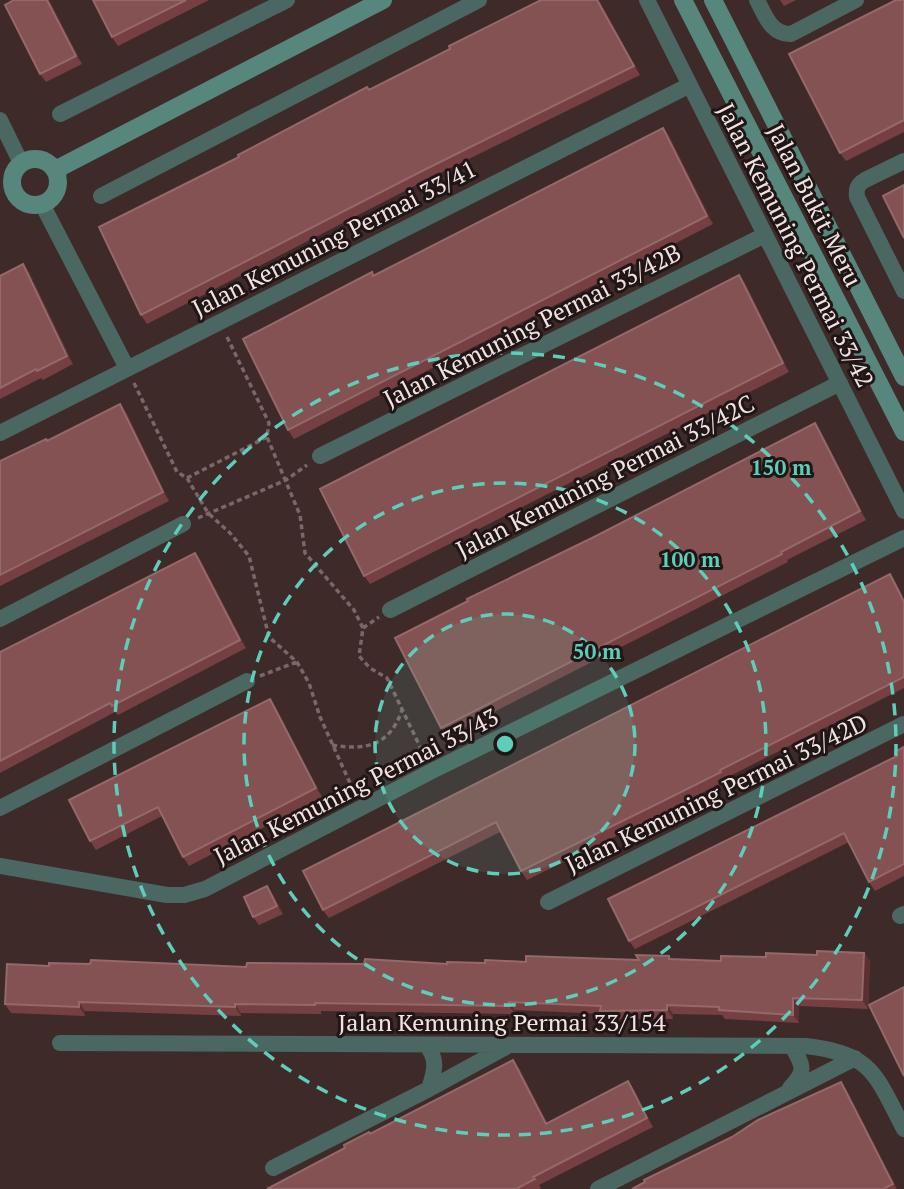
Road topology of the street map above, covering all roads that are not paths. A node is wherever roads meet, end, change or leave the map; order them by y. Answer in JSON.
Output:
{"nodes":[{"id":1,"x":288,"y":0,"type":"edge"},
{"id":2,"x":383,"y":0,"type":"edge"},
{"id":3,"x":479,"y":0,"type":"edge"},
{"id":4,"x":647,"y":0,"type":"edge"},
{"id":5,"x":683,"y":0,"type":"edge"},
{"id":6,"x":713,"y":0,"type":"edge"},
{"id":7,"x":757,"y":0,"type":"edge"},
{"id":8,"x":856,"y":0,"type":"edge"},
{"id":9,"x":690,"y":85,"type":"junction"},
{"id":10,"x":60,"y":114,"type":"dead end"},
{"id":11,"x":0,"y":120,"type":"edge"},
{"id":12,"x":904,"y":160,"type":"edge"},
{"id":13,"x":21,"y":163,"type":"junction"},
{"id":14,"x":55,"y":170,"type":"junction"},
{"id":15,"x":7,"y":194,"type":"edge"},
{"id":16,"x":101,"y":196,"type":"dead end"},
{"id":17,"x":42,"y":204,"type":"junction"},
{"id":18,"x":765,"y":235,"type":"junction"},
{"id":19,"x":904,"y":291,"type":"edge"},
{"id":20,"x":127,"y":368,"type":"junction"},
{"id":21,"x":904,"y":377,"type":"edge"},
{"id":22,"x":840,"y":383,"type":"junction"},
{"id":23,"x":904,"y":432,"type":"edge"},
{"id":24,"x":0,"y":433,"type":"edge"},
{"id":25,"x":320,"y":456,"type":"road end"},
{"id":26,"x":904,"y":511,"type":"edge"},
{"id":27,"x":183,"y":524,"type":"road end"},
{"id":28,"x":904,"y":538,"type":"edge"},
{"id":29,"x":390,"y":610,"type":"dead end"},
{"id":30,"x":0,"y":619,"type":"edge"},
{"id":31,"x":247,"y":681,"type":"road end"},
{"id":32,"x":904,"y":724,"type":"edge"},
{"id":33,"x":0,"y":808,"type":"edge"},
{"id":34,"x":0,"y":866,"type":"edge"},
{"id":35,"x":548,"y":902,"type":"dead end"},
{"id":36,"x":60,"y":1043,"type":"dead end"},
{"id":37,"x":426,"y":1045,"type":"junction"},
{"id":38,"x":508,"y":1046,"type":"junction"},
{"id":39,"x":792,"y":1046,"type":"junction"},
{"id":40,"x":855,"y":1058,"type":"junction"},
{"id":41,"x":429,"y":1090,"type":"junction"},
{"id":42,"x":780,"y":1097,"type":"junction"},
{"id":43,"x":904,"y":1129,"type":"edge"},
{"id":44,"x":274,"y":1168,"type":"dead end"},
{"id":45,"x":598,"y":1189,"type":"edge"}],
"edges":[{"from":1,"to":10,"type":"street"},
{"from":2,"to":14,"type":"main road"},
{"from":3,"to":16,"type":"street"},
{"from":4,"to":9,"type":"street","name":"Jalan Kemuning Permai 33/42"},
{"from":5,"to":23,"type":"main road","name":"Jalan Bukit Meru"},
{"from":6,"to":21,"type":"main road","name":"Jalan Bukit Meru"},
{"from":7,"to":8,"type":"street"},
{"from":9,"to":18,"type":"street","name":"Jalan Kemuning Permai 33/42"},
{"from":9,"to":20,"type":"street","name":"Jalan Kemuning Permai 33/41"},
{"from":11,"to":13,"type":"street"},
{"from":12,"to":19,"type":"street"},
{"from":13,"to":14,"type":"main road"},
{"from":13,"to":15,"type":"main road"},
{"from":14,"to":17,"type":"main road"},
{"from":15,"to":17,"type":"main road"},
{"from":17,"to":20,"type":"street"},
{"from":18,"to":22,"type":"street","name":"Jalan Kemuning Permai 33/42"},
{"from":18,"to":25,"type":"street","name":"Jalan Kemuning Permai 33/42B"},
{"from":20,"to":24,"type":"street","name":"Jalan Kemuning Permai 33/41"},
{"from":22,"to":26,"type":"street","name":"Jalan Kemuning Permai 33/42"},
{"from":22,"to":29,"type":"street","name":"Jalan Kemuning Permai 33/42C"},
{"from":27,"to":30,"type":"street"},
{"from":28,"to":34,"type":"street","name":"Jalan Kemuning Permai 33/43"},
{"from":31,"to":33,"type":"street"},
{"from":32,"to":35,"type":"street","name":"Jalan Kemuning Permai 33/42D"},
{"from":36,"to":37,"type":"street","name":"Jalan Kemuning Permai 33/154"},
{"from":37,"to":38,"type":"street","name":"Jalan Kemuning Permai 33/154"},
{"from":37,"to":41,"type":"street"},
{"from":38,"to":39,"type":"street","name":"Jalan Kemuning Permai 33/154"},
{"from":38,"to":41,"type":"street"},
{"from":39,"to":40,"type":"street","name":"Jalan Kemuning Permai 33/154"},
{"from":39,"to":42,"type":"street"},
{"from":40,"to":42,"type":"street"},
{"from":40,"to":43,"type":"street","name":"Jalan Kemuning Permai 33/154"},
{"from":41,"to":44,"type":"street"},
{"from":42,"to":45,"type":"street"}]}
